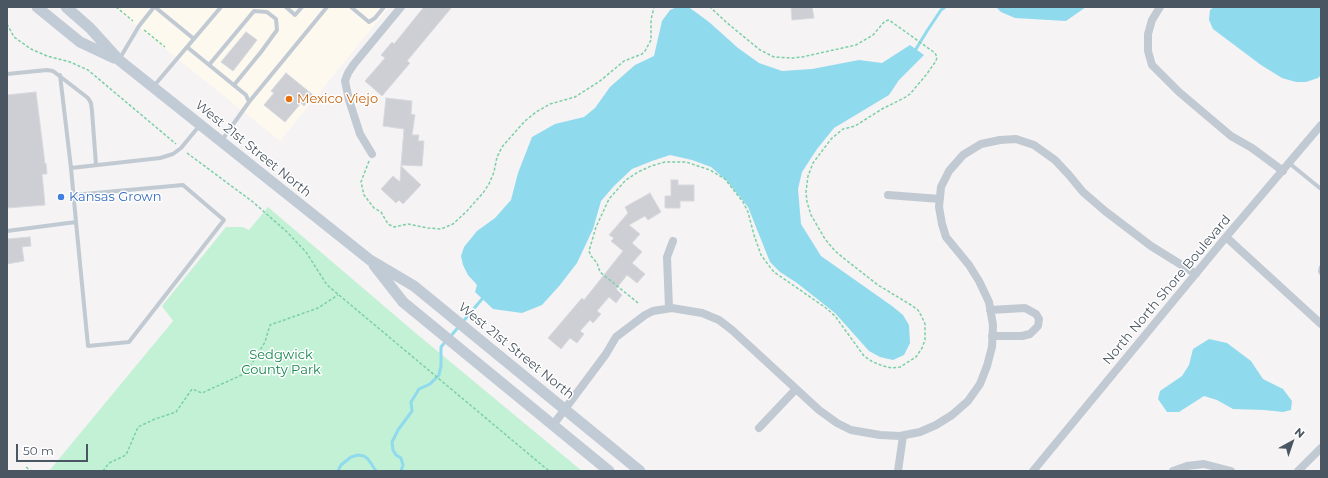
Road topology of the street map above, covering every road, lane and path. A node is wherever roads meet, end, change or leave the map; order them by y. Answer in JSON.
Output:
{"nodes":[{"id":1,"x":37,"y":7,"type":"edge"},
{"id":2,"x":66,"y":7,"type":"edge"},
{"id":3,"x":155,"y":7,"type":"edge"},
{"id":4,"x":221,"y":7,"type":"edge"},
{"id":5,"x":286,"y":7,"type":"edge"},
{"id":6,"x":302,"y":7,"type":"edge"},
{"id":7,"x":327,"y":7,"type":"edge"},
{"id":8,"x":351,"y":7,"type":"edge"},
{"id":9,"x":384,"y":7,"type":"edge"},
{"id":10,"x":402,"y":7,"type":"edge"},
{"id":11,"x":654,"y":7,"type":"edge"},
{"id":12,"x":710,"y":7,"type":"edge"},
{"id":13,"x":1160,"y":7,"type":"edge"},
{"id":14,"x":7,"y":24,"type":"edge"},
{"id":15,"x":194,"y":40,"type":"junction"},
{"id":16,"x":187,"y":47,"type":"junction"},
{"id":17,"x":118,"y":60,"type":"junction"},
{"id":18,"x":209,"y":64,"type":"junction"},
{"id":19,"x":7,"y":74,"type":"edge"},
{"id":20,"x":60,"y":75,"type":"junction"},
{"id":21,"x":234,"y":85,"type":"junction"},
{"id":22,"x":153,"y":87,"type":"junction"},
{"id":23,"x":249,"y":102,"type":"junction"},
{"id":24,"x":200,"y":124,"type":"junction"},
{"id":25,"x":1321,"y":125,"type":"edge"},
{"id":26,"x":221,"y":141,"type":"junction"},
{"id":27,"x":181,"y":148,"type":"junction"},
{"id":28,"x":372,"y":154,"type":"joint"},
{"id":29,"x":1289,"y":163,"type":"junction"},
{"id":30,"x":96,"y":165,"type":"junction"},
{"id":31,"x":71,"y":168,"type":"junction"},
{"id":32,"x":1283,"y":171,"type":"junction"},
{"id":33,"x":1321,"y":190,"type":"edge"},
{"id":34,"x":73,"y":194,"type":"junction"},
{"id":35,"x":888,"y":195,"type":"dead end"},
{"id":36,"x":940,"y":199,"type":"junction"},
{"id":37,"x":76,"y":222,"type":"junction"},
{"id":38,"x":7,"y":231,"type":"edge"},
{"id":39,"x":1226,"y":237,"type":"junction"},
{"id":40,"x":673,"y":241,"type":"dead end"},
{"id":41,"x":370,"y":260,"type":"junction"},
{"id":42,"x":1321,"y":267,"type":"edge"},
{"id":43,"x":1321,"y":273,"type":"edge"},
{"id":44,"x":1196,"y":274,"type":"junction"},
{"id":45,"x":338,"y":295,"type":"junction"},
{"id":46,"x":638,"y":303,"type":"dead end"},
{"id":47,"x":669,"y":308,"type":"junction"},
{"id":48,"x":990,"y":310,"type":"junction"},
{"id":49,"x":1321,"y":324,"type":"edge"},
{"id":50,"x":992,"y":336,"type":"junction"},
{"id":51,"x":796,"y":389,"type":"junction"},
{"id":52,"x":565,"y":409,"type":"junction"},
{"id":53,"x":553,"y":425,"type":"junction"},
{"id":54,"x":759,"y":428,"type":"dead end"},
{"id":55,"x":903,"y":436,"type":"junction"},
{"id":56,"x":1321,"y":448,"type":"edge"},
{"id":57,"x":26,"y":467,"type":"dead end"},
{"id":58,"x":31,"y":471,"type":"edge"},
{"id":59,"x":103,"y":471,"type":"edge"},
{"id":60,"x":549,"y":471,"type":"edge"},
{"id":61,"x":609,"y":471,"type":"edge"},
{"id":62,"x":640,"y":471,"type":"edge"},
{"id":63,"x":898,"y":471,"type":"edge"},
{"id":64,"x":1033,"y":471,"type":"edge"},
{"id":65,"x":1173,"y":471,"type":"edge"},
{"id":66,"x":1232,"y":471,"type":"edge"},
{"id":67,"x":1298,"y":471,"type":"edge"}],
"edges":[{"from":1,"to":17,"type":"main road","name":"West 21st Street North"},
{"from":2,"to":17,"type":"main road","name":"West 21st Street North"},
{"from":3,"to":15,"type":"lane"},
{"from":3,"to":17,"type":"lane"},
{"from":4,"to":15,"type":"lane"},
{"from":5,"to":6,"type":"lane"},
{"from":7,"to":23,"type":"lane"},
{"from":8,"to":9,"type":"lane"},
{"from":10,"to":28,"type":"street"},
{"from":11,"to":28,"type":"path"},
{"from":12,"to":46,"type":"path"},
{"from":13,"to":32,"type":"street"},
{"from":14,"to":27,"type":"path"},
{"from":15,"to":16,"type":"lane"},
{"from":16,"to":18,"type":"lane"},
{"from":16,"to":22,"type":"lane"},
{"from":17,"to":22,"type":"main road","name":"West 21st Street North"},
{"from":18,"to":21,"type":"lane"},
{"from":18,"to":21,"type":"lane"},
{"from":19,"to":20,"type":"lane"},
{"from":20,"to":30,"type":"lane"},
{"from":20,"to":31,"type":"lane"},
{"from":21,"to":23,"type":"lane"},
{"from":22,"to":24,"type":"main road","name":"West 21st Street North"},
{"from":23,"to":26,"type":"lane"},
{"from":24,"to":26,"type":"main road","name":"West 21st Street North"},
{"from":24,"to":27,"type":"lane"},
{"from":25,"to":29,"type":"street","name":"North North Shore Boulevard"},
{"from":26,"to":41,"type":"main road","name":"West 21st Street North"},
{"from":27,"to":30,"type":"lane"},
{"from":27,"to":45,"type":"path"},
{"from":29,"to":32,"type":"street","name":"North North Shore Boulevard"},
{"from":29,"to":33,"type":"lane"},
{"from":30,"to":31,"type":"lane"},
{"from":31,"to":34,"type":"lane"},
{"from":32,"to":39,"type":"street","name":"North North Shore Boulevard"},
{"from":34,"to":37,"type":"lane"},
{"from":34,"to":37,"type":"lane"},
{"from":35,"to":36,"type":"street"},
{"from":36,"to":44,"type":"street"},
{"from":36,"to":48,"type":"street"},
{"from":37,"to":38,"type":"lane"},
{"from":39,"to":44,"type":"street","name":"North North Shore Boulevard"},
{"from":39,"to":49,"type":"street"},
{"from":40,"to":47,"type":"street"},
{"from":41,"to":52,"type":"main road","name":"West 21st Street North"},
{"from":41,"to":53,"type":"main road","name":"West 21st Street North"},
{"from":42,"to":43,"type":"lane"},
{"from":44,"to":64,"type":"street","name":"North North Shore Boulevard"},
{"from":45,"to":59,"type":"path"},
{"from":45,"to":60,"type":"path"},
{"from":47,"to":51,"type":"street"},
{"from":47,"to":52,"type":"street"},
{"from":48,"to":50,"type":"street"},
{"from":48,"to":50,"type":"street"},
{"from":50,"to":55,"type":"street"},
{"from":51,"to":54,"type":"street"},
{"from":51,"to":55,"type":"street"},
{"from":52,"to":53,"type":"street"},
{"from":52,"to":62,"type":"main road","name":"West 21st Street North"},
{"from":53,"to":61,"type":"main road","name":"West 21st Street North"},
{"from":55,"to":63,"type":"street"},
{"from":56,"to":67,"type":"street"},
{"from":57,"to":58,"type":"path"},
{"from":65,"to":66,"type":"street"}]}
